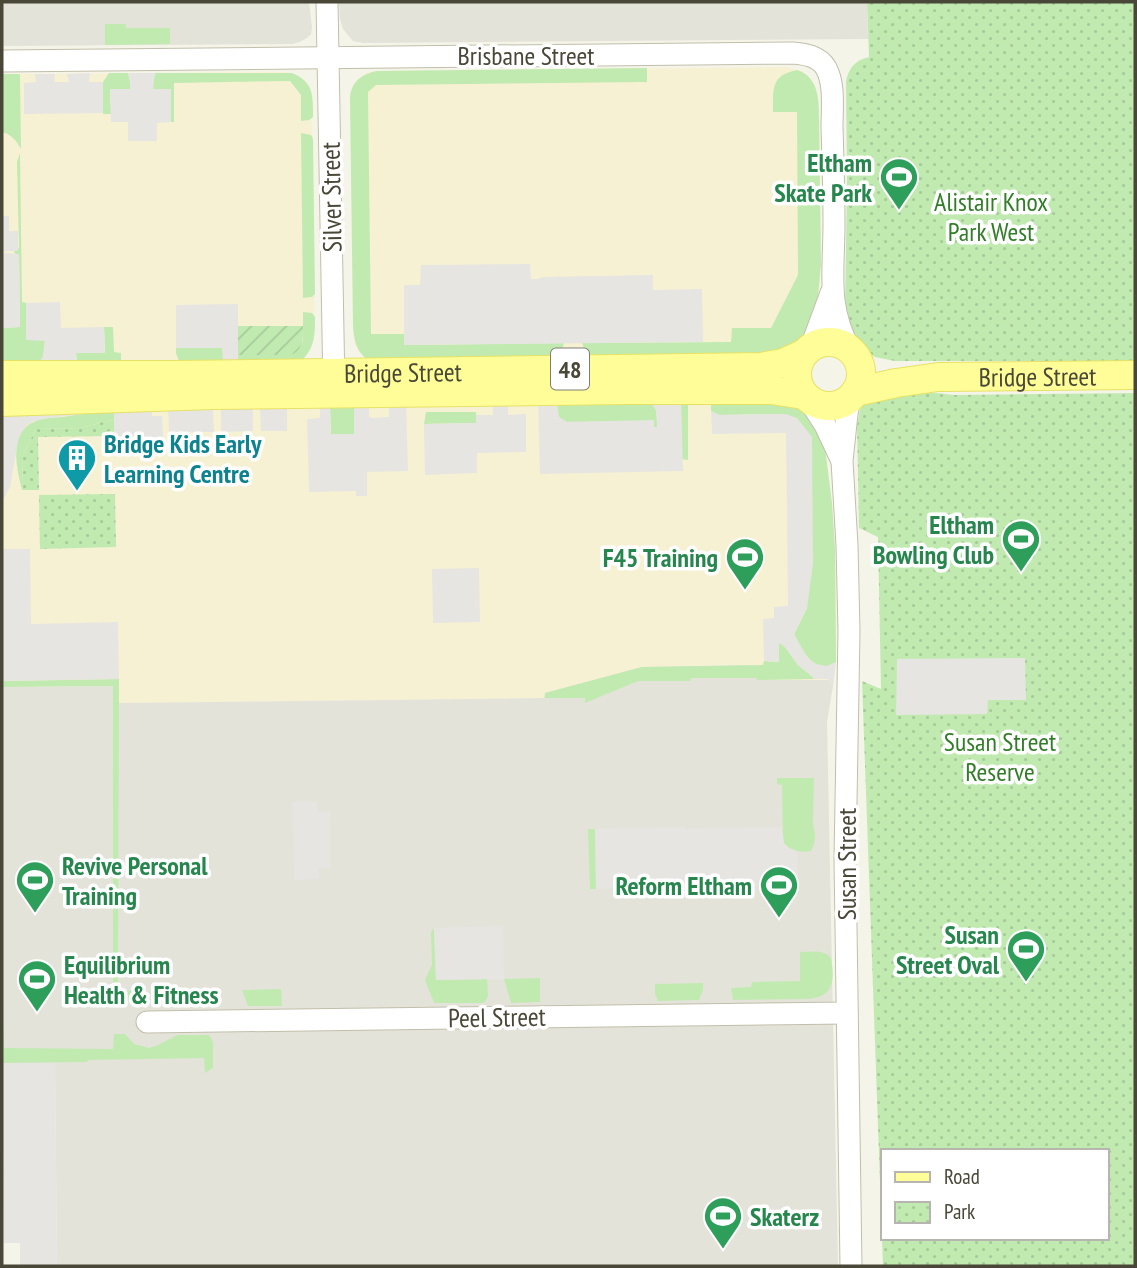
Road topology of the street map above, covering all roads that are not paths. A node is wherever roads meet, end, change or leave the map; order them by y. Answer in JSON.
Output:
{"nodes":[{"id":1,"x":327,"y":2,"type":"edge"},
{"id":2,"x":329,"y":57,"type":"junction"},
{"id":3,"x":2,"y":61,"type":"edge"},
{"id":4,"x":832,"y":288,"type":"junction"},
{"id":5,"x":807,"y":350,"type":"junction"},
{"id":6,"x":853,"y":353,"type":"junction"},
{"id":7,"x":2,"y":375,"type":"edge"},
{"id":8,"x":1135,"y":375,"type":"edge"},
{"id":9,"x":938,"y":377,"type":"junction"},
{"id":10,"x":334,"y":383,"type":"junction"},
{"id":11,"x":853,"y":395,"type":"junction"},
{"id":12,"x":807,"y":397,"type":"junction"},
{"id":13,"x":2,"y":402,"type":"edge"},
{"id":14,"x":842,"y":461,"type":"junction"},
{"id":15,"x":846,"y":1013,"type":"junction"},
{"id":16,"x":147,"y":1021,"type":"dead end"},
{"id":17,"x":851,"y":1266,"type":"edge"}],
"edges":[{"from":1,"to":2,"type":"street","name":"Silver Street"},
{"from":2,"to":3,"type":"street","name":"Brisbane Street"},
{"from":2,"to":4,"type":"street","name":"Brisbane Street"},
{"from":2,"to":10,"type":"street","name":"Silver Street"},
{"from":4,"to":5,"type":"street","name":"Brisbane Street"},
{"from":4,"to":6,"type":"street","name":"Brisbane Street"},
{"from":5,"to":6,"type":"main road","number":"48"},
{"from":5,"to":10,"type":"main road","name":"Bridge Street","number":"48"},
{"from":5,"to":12,"type":"main road"},
{"from":6,"to":9,"type":"main road","name":"Bridge Street","number":"48"},
{"from":6,"to":11,"type":"main road"},
{"from":7,"to":10,"type":"main road","name":"Bridge Street","number":"48"},
{"from":8,"to":9,"type":"main road","name":"Bridge Street","number":"48"},
{"from":9,"to":11,"type":"main road","name":"Bridge Street","number":"48"},
{"from":10,"to":12,"type":"main road","name":"Bridge Street","number":"48"},
{"from":10,"to":13,"type":"main road","name":"Bridge Street","number":"48"},
{"from":11,"to":12,"type":"main road","number":"48"},
{"from":11,"to":14,"type":"street","name":"Susan Street"},
{"from":12,"to":14,"type":"street","name":"Susan Street"},
{"from":14,"to":15,"type":"street","name":"Susan Street"},
{"from":15,"to":16,"type":"street","name":"Peel Street"},
{"from":15,"to":17,"type":"street","name":"Susan Street"}]}
